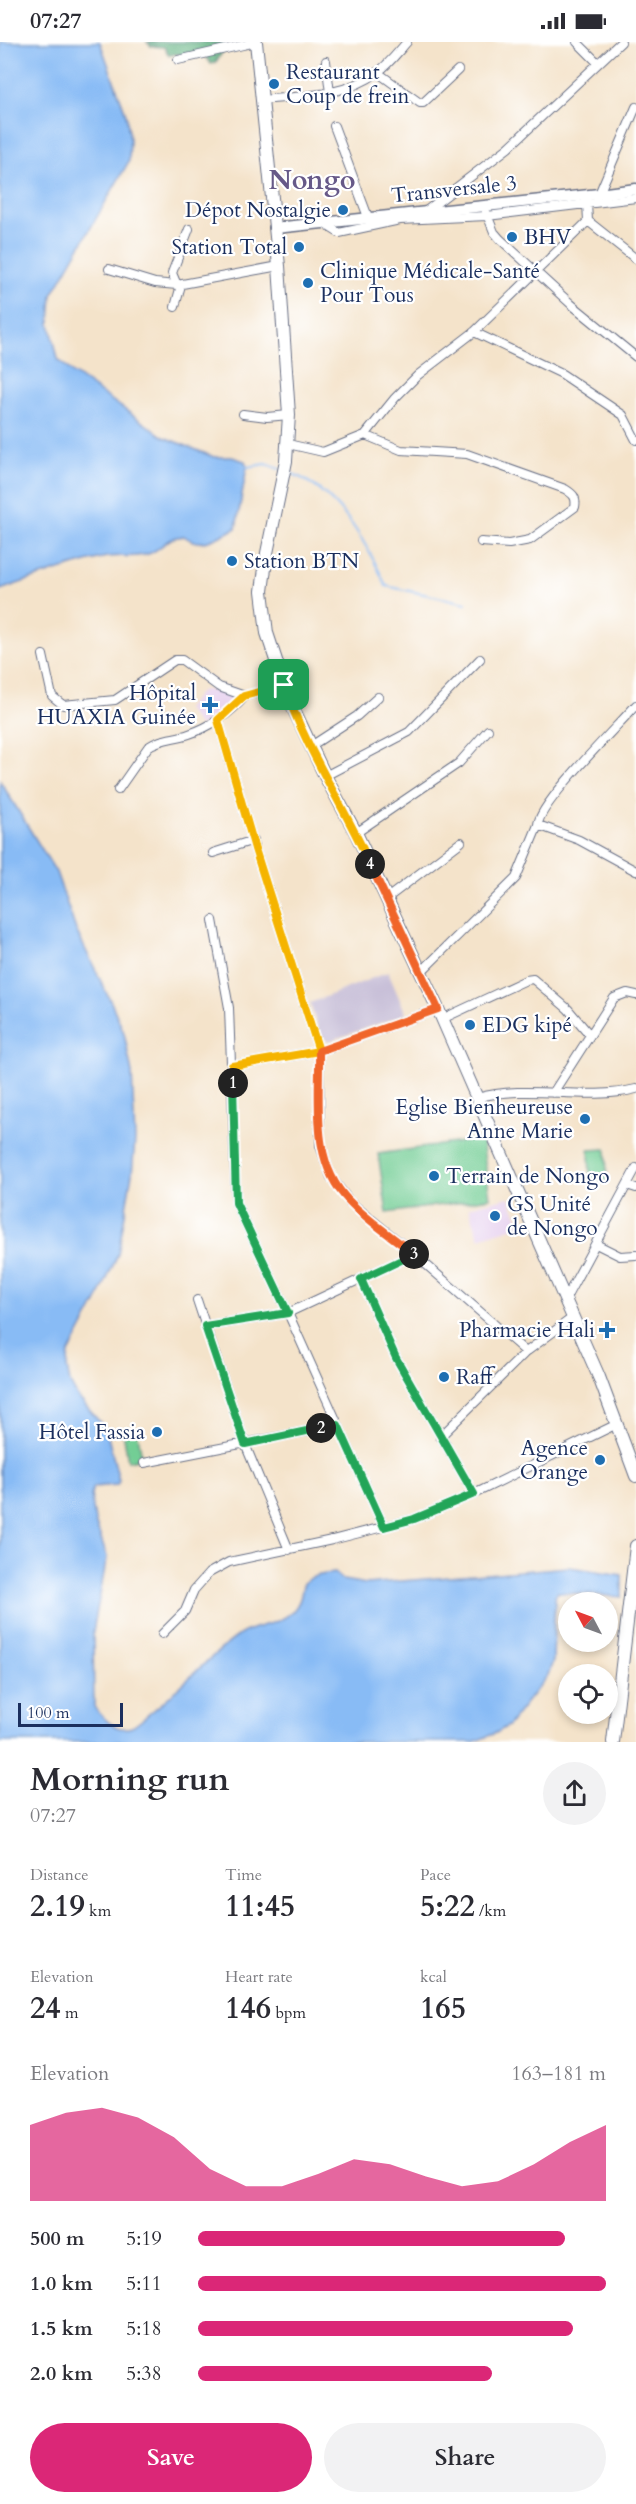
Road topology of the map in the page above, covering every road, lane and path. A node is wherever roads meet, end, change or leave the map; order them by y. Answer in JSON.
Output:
{"nodes":[{"id":1,"x":256,"y":42,"type":"edge"},
{"id":2,"x":408,"y":42,"type":"edge"},
{"id":3,"x":577,"y":42,"type":"edge"},
{"id":4,"x":621,"y":42,"type":"edge"},
{"id":5,"x":178,"y":60,"type":"dead end"},
{"id":6,"x":326,"y":61,"type":"dead end"},
{"id":7,"x":598,"y":63,"type":"junction"},
{"id":8,"x":458,"y":70,"type":"dead end"},
{"id":9,"x":377,"y":72,"type":"junction"},
{"id":10,"x":330,"y":93,"type":"junction"},
{"id":11,"x":261,"y":100,"type":"junction"},
{"id":12,"x":636,"y":107,"type":"edge"},
{"id":13,"x":334,"y":126,"type":"dead end"},
{"id":14,"x":636,"y":189,"type":"edge"},
{"id":15,"x":599,"y":194,"type":"junction"},
{"id":16,"x":636,"y":198,"type":"edge"},
{"id":17,"x":587,"y":203,"type":"junction"},
{"id":18,"x":426,"y":211,"type":"junction"},
{"id":19,"x":486,"y":211,"type":"junction"},
{"id":20,"x":368,"y":217,"type":"junction"},
{"id":21,"x":588,"y":221,"type":"junction"},
{"id":22,"x":322,"y":222,"type":"junction"},
{"id":23,"x":275,"y":228,"type":"junction"},
{"id":24,"x":189,"y":229,"type":"dead end"},
{"id":25,"x":636,"y":259,"type":"edge"},
{"id":26,"x":279,"y":266,"type":"junction"},
{"id":27,"x":109,"y":269,"type":"dead end"},
{"id":28,"x":537,"y":273,"type":"junction"},
{"id":29,"x":179,"y":285,"type":"junction"},
{"id":30,"x":175,"y":308,"type":"dead end"},
{"id":31,"x":474,"y":333,"type":"junction"},
{"id":32,"x":636,"y":357,"type":"edge"},
{"id":33,"x":243,"y":414,"type":"dead end"},
{"id":34,"x":289,"y":415,"type":"junction"},
{"id":35,"x":365,"y":435,"type":"junction"},
{"id":36,"x":636,"y":440,"type":"edge"},
{"id":37,"x":288,"y":444,"type":"junction"},
{"id":38,"x":481,"y":542,"type":"dead end"},
{"id":39,"x":43,"y":655,"type":"dead end"},
{"id":40,"x":480,"y":659,"type":"dead end"},
{"id":41,"x":284,"y":685,"type":"junction"},
{"id":42,"x":244,"y":696,"type":"junction"},
{"id":43,"x":378,"y":697,"type":"dead end"},
{"id":44,"x":636,"y":705,"type":"edge"},
{"id":45,"x":218,"y":720,"type":"junction"},
{"id":46,"x":489,"y":730,"type":"dead end"},
{"id":47,"x":311,"y":746,"type":"junction"},
{"id":48,"x":325,"y":776,"type":"junction"},
{"id":49,"x":118,"y":790,"type":"dead end"},
{"id":50,"x":538,"y":825,"type":"junction"},
{"id":51,"x":356,"y":833,"type":"junction"},
{"id":52,"x":254,"y":840,"type":"junction"},
{"id":53,"x":461,"y":842,"type":"dead end"},
{"id":54,"x":213,"y":853,"type":"dead end"},
{"id":55,"x":636,"y":871,"type":"edge"},
{"id":56,"x":386,"y":899,"type":"junction"},
{"id":57,"x":213,"y":920,"type":"dead end"},
{"id":58,"x":420,"y":973,"type":"junction"},
{"id":59,"x":636,"y":994,"type":"edge"},
{"id":60,"x":440,"y":1014,"type":"junction"},
{"id":61,"x":589,"y":1034,"type":"junction"},
{"id":62,"x":319,"y":1051,"type":"junction"},
{"id":63,"x":232,"y":1066,"type":"junction"},
{"id":64,"x":636,"y":1089,"type":"edge"},
{"id":65,"x":553,"y":1093,"type":"junction"},
{"id":66,"x":477,"y":1098,"type":"junction"},
{"id":67,"x":636,"y":1168,"type":"edge"},
{"id":68,"x":627,"y":1185,"type":"junction"},
{"id":69,"x":636,"y":1188,"type":"edge"},
{"id":70,"x":596,"y":1244,"type":"junction"},
{"id":71,"x":414,"y":1254,"type":"junction"},
{"id":72,"x":636,"y":1255,"type":"edge"},
{"id":73,"x":361,"y":1279,"type":"junction"},
{"id":74,"x":197,"y":1300,"type":"dead end"},
{"id":75,"x":565,"y":1300,"type":"junction"},
{"id":76,"x":288,"y":1313,"type":"junction"},
{"id":77,"x":572,"y":1318,"type":"junction"},
{"id":78,"x":205,"y":1326,"type":"junction"},
{"id":79,"x":526,"y":1352,"type":"junction"},
{"id":80,"x":617,"y":1424,"type":"junction"},
{"id":81,"x":338,"y":1425,"type":"junction"},
{"id":82,"x":440,"y":1437,"type":"junction"},
{"id":83,"x":245,"y":1444,"type":"junction"},
{"id":84,"x":144,"y":1463,"type":"dead end"},
{"id":85,"x":636,"y":1476,"type":"edge"},
{"id":86,"x":474,"y":1494,"type":"junction"},
{"id":87,"x":384,"y":1527,"type":"junction"},
{"id":88,"x":636,"y":1546,"type":"edge"},
{"id":89,"x":289,"y":1550,"type":"junction"},
{"id":90,"x":636,"y":1553,"type":"edge"},
{"id":91,"x":162,"y":1634,"type":"dead end"},
{"id":92,"x":613,"y":1742,"type":"edge"}],
"edges":[{"from":1,"to":5,"type":"street"},
{"from":1,"to":11,"type":"main road"},
{"from":2,"to":9,"type":"street"},
{"from":3,"to":7,"type":"street"},
{"from":4,"to":7,"type":"street"},
{"from":6,"to":10,"type":"street"},
{"from":7,"to":18,"type":"street"},
{"from":8,"to":9,"type":"street"},
{"from":9,"to":10,"type":"street"},
{"from":10,"to":11,"type":"street"},
{"from":11,"to":23,"type":"main road"},
{"from":12,"to":15,"type":"street"},
{"from":13,"to":20,"type":"street"},
{"from":14,"to":15,"type":"main road","name":"Transversale 3"},
{"from":15,"to":19,"type":"main road","name":"Transversale 3"},
{"from":16,"to":17,"type":"street"},
{"from":17,"to":19,"type":"street"},
{"from":17,"to":21,"type":"street"},
{"from":18,"to":19,"type":"main road","name":"Transversale 3"},
{"from":18,"to":20,"type":"main road","name":"Transversale 3"},
{"from":19,"to":22,"type":"street"},
{"from":19,"to":28,"type":"street"},
{"from":20,"to":22,"type":"main road","name":"Transversale 3"},
{"from":21,"to":25,"type":"street"},
{"from":21,"to":28,"type":"street"},
{"from":22,"to":23,"type":"main road","name":"Transversale 3"},
{"from":23,"to":26,"type":"main road"},
{"from":24,"to":29,"type":"street"},
{"from":26,"to":29,"type":"street"},
{"from":26,"to":34,"type":"main road"},
{"from":27,"to":29,"type":"street"},
{"from":28,"to":31,"type":"street"},
{"from":28,"to":32,"type":"street"},
{"from":29,"to":30,"type":"street"},
{"from":31,"to":35,"type":"street"},
{"from":31,"to":36,"type":"street"},
{"from":33,"to":34,"type":"street"},
{"from":34,"to":37,"type":"main road"},
{"from":35,"to":37,"type":"street"},
{"from":35,"to":38,"type":"street"},
{"from":37,"to":41,"type":"main road"},
{"from":39,"to":42,"type":"street"},
{"from":40,"to":48,"type":"street"},
{"from":41,"to":42,"type":"street"},
{"from":41,"to":47,"type":"main road"},
{"from":42,"to":45,"type":"street"},
{"from":43,"to":47,"type":"street"},
{"from":44,"to":50,"type":"street"},
{"from":45,"to":49,"type":"street"},
{"from":45,"to":52,"type":"street"},
{"from":46,"to":51,"type":"street"},
{"from":47,"to":48,"type":"main road"},
{"from":48,"to":51,"type":"main road"},
{"from":50,"to":55,"type":"street"},
{"from":50,"to":58,"type":"street"},
{"from":51,"to":56,"type":"main road"},
{"from":52,"to":54,"type":"street"},
{"from":52,"to":62,"type":"street"},
{"from":53,"to":56,"type":"street"},
{"from":56,"to":58,"type":"main road"},
{"from":57,"to":63,"type":"street"},
{"from":58,"to":60,"type":"main road"},
{"from":59,"to":61,"type":"street"},
{"from":60,"to":61,"type":"street"},
{"from":60,"to":62,"type":"street"},
{"from":60,"to":66,"type":"main road"},
{"from":61,"to":65,"type":"street"},
{"from":62,"to":63,"type":"street"},
{"from":62,"to":71,"type":"street"},
{"from":63,"to":76,"type":"street"},
{"from":64,"to":65,"type":"street"},
{"from":65,"to":66,"type":"street"},
{"from":66,"to":75,"type":"main road"},
{"from":67,"to":68,"type":"street"},
{"from":68,"to":69,"type":"street"},
{"from":68,"to":70,"type":"street"},
{"from":70,"to":72,"type":"street"},
{"from":70,"to":75,"type":"street"},
{"from":71,"to":73,"type":"street"},
{"from":71,"to":79,"type":"street"},
{"from":73,"to":76,"type":"street"},
{"from":73,"to":82,"type":"street"},
{"from":74,"to":78,"type":"street"},
{"from":75,"to":77,"type":"main road"},
{"from":76,"to":78,"type":"street"},
{"from":76,"to":81,"type":"street"},
{"from":77,"to":79,"type":"street"},
{"from":77,"to":80,"type":"main road"},
{"from":78,"to":83,"type":"street"},
{"from":79,"to":82,"type":"street"},
{"from":80,"to":85,"type":"main road"},
{"from":80,"to":86,"type":"street"},
{"from":81,"to":83,"type":"street"},
{"from":81,"to":87,"type":"street"},
{"from":82,"to":86,"type":"street"},
{"from":83,"to":84,"type":"street"},
{"from":83,"to":89,"type":"street"},
{"from":86,"to":87,"type":"street"},
{"from":87,"to":89,"type":"street"},
{"from":88,"to":90,"type":"main road"},
{"from":89,"to":91,"type":"street"},
{"from":90,"to":92,"type":"main road"}]}
